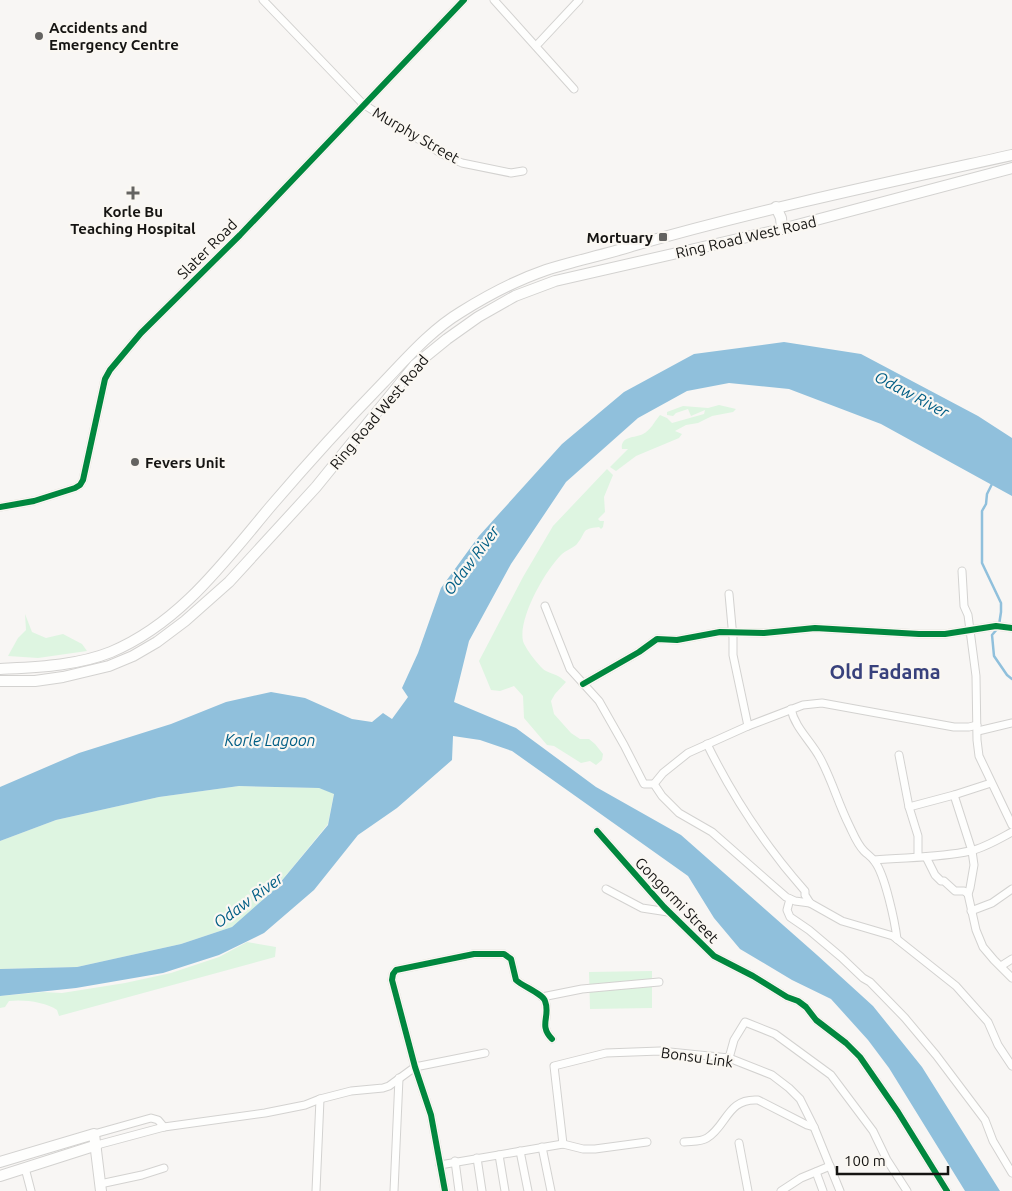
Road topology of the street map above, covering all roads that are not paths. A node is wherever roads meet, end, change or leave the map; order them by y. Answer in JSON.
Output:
{"nodes":[{"id":1,"x":263,"y":0,"type":"edge"},
{"id":2,"x":464,"y":0,"type":"edge"},
{"id":3,"x":494,"y":0,"type":"edge"},
{"id":4,"x":579,"y":0,"type":"edge"},
{"id":5,"x":536,"y":46,"type":"junction"},
{"id":6,"x":574,"y":89,"type":"dead end"},
{"id":7,"x":363,"y":104,"type":"junction"},
{"id":8,"x":1012,"y":155,"type":"edge"},
{"id":9,"x":1012,"y":168,"type":"edge"},
{"id":10,"x":523,"y":171,"type":"dead end"},
{"id":11,"x":776,"y":207,"type":"junction"},
{"id":12,"x":782,"y":229,"type":"junction"},
{"id":13,"x":0,"y":507,"type":"edge"},
{"id":14,"x":962,"y":571,"type":"dead end"},
{"id":15,"x":729,"y":594,"type":"dead end"},
{"id":16,"x":545,"y":606,"type":"dead end"},
{"id":17,"x":1012,"y":628,"type":"edge"},
{"id":18,"x":970,"y":630,"type":"junction"},
{"id":19,"x":732,"y":632,"type":"junction"},
{"id":20,"x":0,"y":669,"type":"edge"},
{"id":21,"x":0,"y":681,"type":"edge"},
{"id":22,"x":586,"y":682,"type":"junction"},
{"id":23,"x":791,"y":709,"type":"junction"},
{"id":24,"x":1012,"y":723,"type":"edge"},
{"id":25,"x":748,"y":726,"type":"junction"},
{"id":26,"x":977,"y":728,"type":"junction"},
{"id":27,"x":707,"y":744,"type":"junction"},
{"id":28,"x":899,"y":755,"type":"dead end"},
{"id":29,"x":991,"y":783,"type":"junction"},
{"id":30,"x":654,"y":784,"type":"junction"},
{"id":31,"x":954,"y":795,"type":"junction"},
{"id":32,"x":909,"y":807,"type":"junction"},
{"id":33,"x":1012,"y":825,"type":"edge"},
{"id":34,"x":597,"y":831,"type":"dead end"},
{"id":35,"x":1012,"y":832,"type":"edge"},
{"id":36,"x":972,"y":851,"type":"junction"},
{"id":37,"x":922,"y":857,"type":"junction"},
{"id":38,"x":874,"y":860,"type":"junction"},
{"id":39,"x":606,"y":889,"type":"dead end"},
{"id":40,"x":1012,"y":889,"type":"edge"},
{"id":41,"x":968,"y":894,"type":"junction"},
{"id":42,"x":790,"y":899,"type":"junction"},
{"id":43,"x":810,"y":903,"type":"junction"},
{"id":44,"x":971,"y":911,"type":"junction"},
{"id":45,"x":669,"y":912,"type":"junction"},
{"id":46,"x":897,"y":939,"type":"junction"},
{"id":47,"x":1012,"y":959,"type":"edge"},
{"id":48,"x":1001,"y":966,"type":"junction"},
{"id":49,"x":1012,"y":978,"type":"edge"},
{"id":50,"x":659,"y":982,"type":"dead end"},
{"id":51,"x":542,"y":997,"type":"junction"},
{"id":52,"x":552,"y":1039,"type":"dead end"},
{"id":53,"x":485,"y":1053,"type":"dead end"},
{"id":54,"x":729,"y":1058,"type":"junction"},
{"id":55,"x":1012,"y":1066,"type":"edge"},
{"id":56,"x":415,"y":1067,"type":"junction"},
{"id":57,"x":400,"y":1078,"type":"junction"},
{"id":58,"x":320,"y":1099,"type":"junction"},
{"id":59,"x":164,"y":1126,"type":"junction"},
{"id":60,"x":814,"y":1127,"type":"junction"},
{"id":61,"x":94,"y":1134,"type":"junction"},
{"id":62,"x":647,"y":1142,"type":"dead end"},
{"id":63,"x":684,"y":1142,"type":"dead end"},
{"id":64,"x":740,"y":1143,"type":"dead end"},
{"id":65,"x":563,"y":1144,"type":"junction"},
{"id":66,"x":96,"y":1145,"type":"junction"},
{"id":67,"x":542,"y":1147,"type":"junction"},
{"id":68,"x":520,"y":1152,"type":"junction"},
{"id":69,"x":499,"y":1155,"type":"junction"},
{"id":70,"x":477,"y":1158,"type":"junction"},
{"id":71,"x":455,"y":1161,"type":"junction"},
{"id":72,"x":0,"y":1162,"type":"edge"},
{"id":73,"x":440,"y":1165,"type":"junction"},
{"id":74,"x":830,"y":1166,"type":"junction"},
{"id":75,"x":25,"y":1168,"type":"junction"},
{"id":76,"x":164,"y":1168,"type":"dead end"},
{"id":77,"x":816,"y":1172,"type":"junction"},
{"id":78,"x":1012,"y":1173,"type":"edge"},
{"id":79,"x":0,"y":1176,"type":"edge"},
{"id":80,"x":101,"y":1187,"type":"edge"},
{"id":81,"x":785,"y":1190,"type":"edge"},
{"id":82,"x":31,"y":1191,"type":"edge"},
{"id":83,"x":316,"y":1191,"type":"edge"},
{"id":84,"x":394,"y":1191,"type":"edge"},
{"id":85,"x":446,"y":1191,"type":"edge"},
{"id":86,"x":459,"y":1191,"type":"edge"},
{"id":87,"x":482,"y":1191,"type":"edge"},
{"id":88,"x":505,"y":1191,"type":"edge"},
{"id":89,"x":528,"y":1191,"type":"edge"},
{"id":90,"x":551,"y":1191,"type":"edge"},
{"id":91,"x":748,"y":1191,"type":"edge"},
{"id":92,"x":823,"y":1191,"type":"edge"},
{"id":93,"x":840,"y":1191,"type":"edge"},
{"id":94,"x":907,"y":1191,"type":"edge"},
{"id":95,"x":947,"y":1191,"type":"edge"}],
"edges":[{"from":1,"to":7,"type":"street","name":"Murphy Street"},
{"from":2,"to":7,"type":"street","name":"Slater Road"},
{"from":3,"to":5,"type":"street"},
{"from":4,"to":5,"type":"street"},
{"from":5,"to":6,"type":"street"},
{"from":7,"to":10,"type":"street","name":"Murphy Street"},
{"from":7,"to":13,"type":"street","name":"Slater Road"},
{"from":8,"to":11,"type":"main road","name":"Ring Road West Road"},
{"from":9,"to":12,"type":"main road","name":"Ring Road West Road"},
{"from":11,"to":12,"type":"main road"},
{"from":11,"to":20,"type":"main road","name":"Ring Road West Road"},
{"from":12,"to":21,"type":"main road","name":"Ring Road West Road"},
{"from":14,"to":18,"type":"street"},
{"from":15,"to":19,"type":"street"},
{"from":16,"to":22,"type":"street"},
{"from":17,"to":18,"type":"street"},
{"from":18,"to":19,"type":"street"},
{"from":18,"to":26,"type":"street"},
{"from":19,"to":22,"type":"street"},
{"from":19,"to":25,"type":"street"},
{"from":22,"to":30,"type":"street"},
{"from":23,"to":25,"type":"street"},
{"from":23,"to":26,"type":"street"},
{"from":23,"to":38,"type":"street"},
{"from":24,"to":26,"type":"street"},
{"from":25,"to":27,"type":"street"},
{"from":26,"to":29,"type":"street"},
{"from":27,"to":30,"type":"street"},
{"from":27,"to":43,"type":"street"},
{"from":28,"to":32,"type":"street"},
{"from":29,"to":31,"type":"street"},
{"from":29,"to":33,"type":"street"},
{"from":30,"to":42,"type":"street"},
{"from":31,"to":32,"type":"street"},
{"from":31,"to":36,"type":"street"},
{"from":32,"to":37,"type":"street"},
{"from":34,"to":45,"type":"street","name":"Gongormi Street"},
{"from":35,"to":36,"type":"street"},
{"from":36,"to":37,"type":"street"},
{"from":36,"to":41,"type":"street"},
{"from":37,"to":38,"type":"street"},
{"from":37,"to":41,"type":"street"},
{"from":38,"to":46,"type":"street"},
{"from":39,"to":45,"type":"street"},
{"from":40,"to":44,"type":"street"},
{"from":41,"to":44,"type":"street"},
{"from":42,"to":43,"type":"street"},
{"from":42,"to":78,"type":"street"},
{"from":43,"to":46,"type":"street"},
{"from":44,"to":48,"type":"street"},
{"from":45,"to":95,"type":"street","name":"Gongormi Street"},
{"from":46,"to":55,"type":"street"},
{"from":47,"to":48,"type":"street"},
{"from":48,"to":49,"type":"street"},
{"from":50,"to":51,"type":"street"},
{"from":51,"to":52,"type":"street"},
{"from":51,"to":56,"type":"street"},
{"from":53,"to":56,"type":"street"},
{"from":54,"to":60,"type":"street","name":"Bonsu Link"},
{"from":54,"to":65,"type":"street","name":"Bonsu Link"},
{"from":54,"to":94,"type":"street"},
{"from":56,"to":57,"type":"street"},
{"from":56,"to":73,"type":"street"},
{"from":57,"to":58,"type":"street"},
{"from":57,"to":84,"type":"street"},
{"from":58,"to":59,"type":"street"},
{"from":58,"to":83,"type":"street"},
{"from":59,"to":61,"type":"street"},
{"from":59,"to":66,"type":"street"},
{"from":60,"to":63,"type":"street"},
{"from":60,"to":74,"type":"street","name":"Bonsu Link"},
{"from":61,"to":66,"type":"main road"},
{"from":61,"to":72,"type":"main road"},
{"from":62,"to":65,"type":"street"},
{"from":64,"to":91,"type":"street"},
{"from":65,"to":67,"type":"street"},
{"from":66,"to":75,"type":"main road"},
{"from":66,"to":80,"type":"main road"},
{"from":67,"to":68,"type":"street"},
{"from":67,"to":90,"type":"street"},
{"from":68,"to":69,"type":"street"},
{"from":68,"to":89,"type":"street"},
{"from":69,"to":70,"type":"street"},
{"from":69,"to":88,"type":"street"},
{"from":70,"to":71,"type":"street"},
{"from":70,"to":87,"type":"street"},
{"from":71,"to":73,"type":"street"},
{"from":71,"to":86,"type":"street"},
{"from":73,"to":85,"type":"street"},
{"from":74,"to":77,"type":"street"},
{"from":74,"to":93,"type":"street","name":"Bonsu Link"},
{"from":75,"to":79,"type":"main road"},
{"from":75,"to":82,"type":"street"},
{"from":76,"to":80,"type":"street"},
{"from":77,"to":81,"type":"street"},
{"from":77,"to":92,"type":"street"}]}
